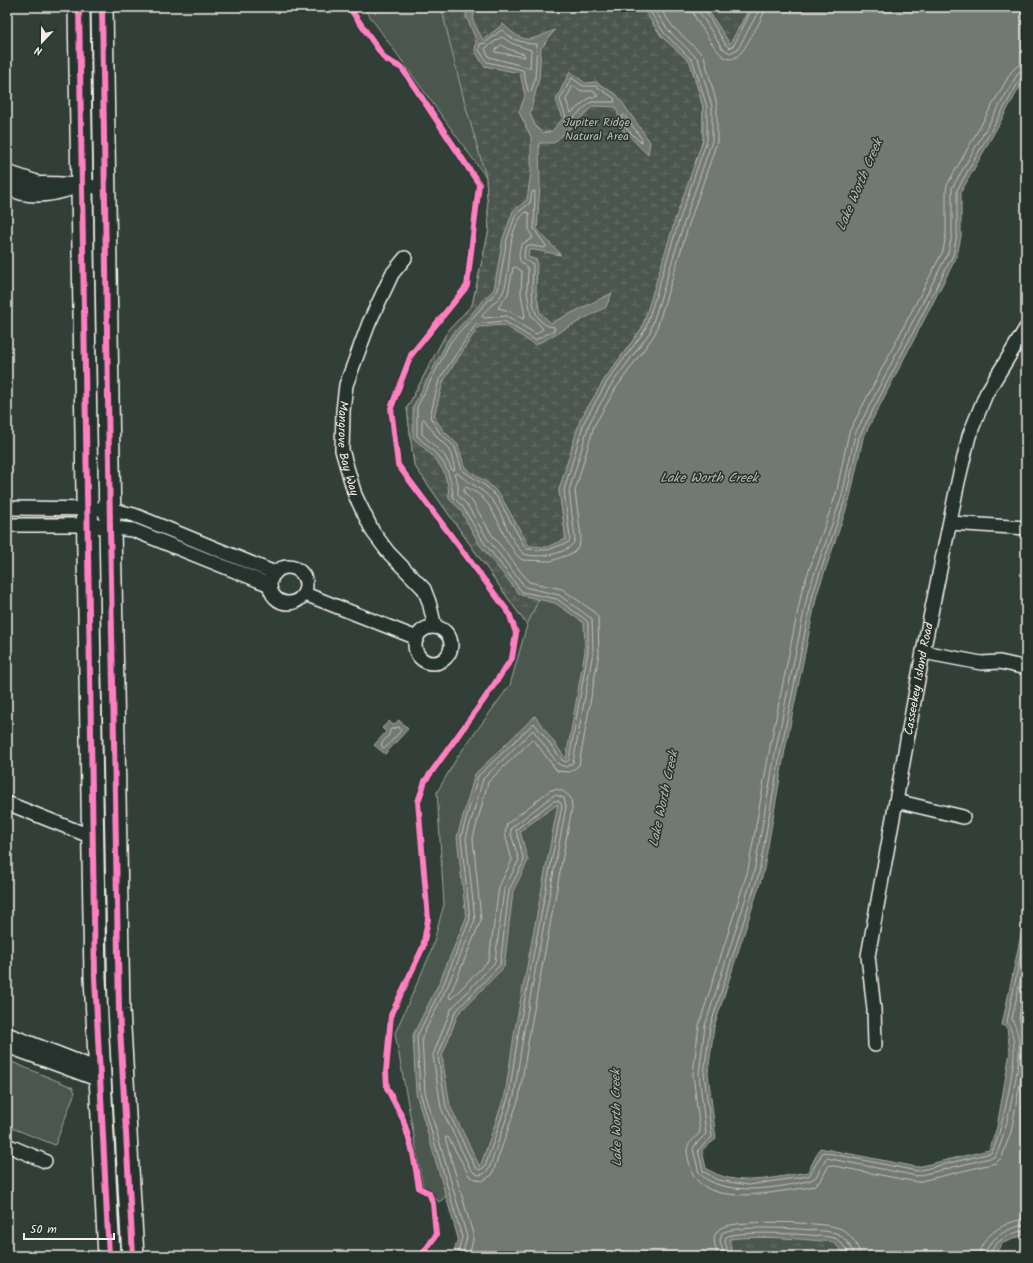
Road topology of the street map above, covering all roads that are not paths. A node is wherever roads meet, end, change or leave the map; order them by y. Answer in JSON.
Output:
{"nodes":[{"id":1,"x":79,"y":7,"type":"edge"},
{"id":2,"x":102,"y":7,"type":"edge"},
{"id":3,"x":7,"y":172,"type":"edge"},
{"id":4,"x":40,"y":184,"type":"junction"},
{"id":5,"x":82,"y":185,"type":"junction"},
{"id":6,"x":7,"y":187,"type":"edge"},
{"id":7,"x":105,"y":188,"type":"junction"},
{"id":8,"x":405,"y":258,"type":"dead end"},
{"id":9,"x":1026,"y":328,"type":"edge"},
{"id":10,"x":7,"y":508,"type":"edge"},
{"id":11,"x":28,"y":508,"type":"junction"},
{"id":12,"x":86,"y":517,"type":"junction"},
{"id":13,"x":109,"y":518,"type":"junction"},
{"id":14,"x":950,"y":523,"type":"junction"},
{"id":15,"x":7,"y":524,"type":"edge"},
{"id":16,"x":29,"y":525,"type":"junction"},
{"id":17,"x":1026,"y":528,"type":"edge"},
{"id":18,"x":273,"y":579,"type":"junction"},
{"id":19,"x":305,"y":594,"type":"junction"},
{"id":20,"x":435,"y":627,"type":"junction"},
{"id":21,"x":417,"y":638,"type":"junction"},
{"id":22,"x":89,"y":650,"type":"junction"},
{"id":23,"x":923,"y":652,"type":"junction"},
{"id":24,"x":1026,"y":668,"type":"edge"},
{"id":25,"x":896,"y":801,"type":"junction"},
{"id":26,"x":7,"y":803,"type":"edge"},
{"id":27,"x":963,"y":817,"type":"dead end"},
{"id":28,"x":92,"y":837,"type":"junction"},
{"id":29,"x":116,"y":847,"type":"junction"},
{"id":30,"x":94,"y":976,"type":"junction"},
{"id":31,"x":7,"y":1034,"type":"edge"},
{"id":32,"x":875,"y":1044,"type":"dead end"},
{"id":33,"x":7,"y":1046,"type":"edge"},
{"id":34,"x":99,"y":1075,"type":"junction"},
{"id":35,"x":7,"y":1145,"type":"edge"},
{"id":36,"x":45,"y":1161,"type":"dead end"},
{"id":37,"x":128,"y":1170,"type":"junction"},
{"id":38,"x":109,"y":1256,"type":"edge"},
{"id":39,"x":133,"y":1256,"type":"edge"}],
"edges":[{"from":1,"to":5,"type":"main road"},
{"from":2,"to":7,"type":"main road"},
{"from":3,"to":4,"type":"street"},
{"from":4,"to":5,"type":"street"},
{"from":4,"to":6,"type":"street"},
{"from":5,"to":6,"type":"street"},
{"from":5,"to":7,"type":"street"},
{"from":5,"to":12,"type":"main road"},
{"from":7,"to":13,"type":"main road"},
{"from":8,"to":20,"type":"street","name":"Mangrove Bay Way"},
{"from":9,"to":14,"type":"street","name":"Casseekey Island Road"},
{"from":10,"to":11,"type":"street"},
{"from":11,"to":12,"type":"street"},
{"from":11,"to":16,"type":"street"},
{"from":12,"to":13,"type":"street"},
{"from":12,"to":13,"type":"street"},
{"from":12,"to":16,"type":"street"},
{"from":12,"to":22,"type":"main road"},
{"from":13,"to":18,"type":"street"},
{"from":13,"to":18,"type":"street"},
{"from":13,"to":29,"type":"main road"},
{"from":14,"to":17,"type":"street"},
{"from":14,"to":23,"type":"street","name":"Casseekey Island Road"},
{"from":15,"to":16,"type":"street"},
{"from":18,"to":19,"type":"street"},
{"from":18,"to":19,"type":"street"},
{"from":19,"to":21,"type":"street"},
{"from":20,"to":21,"type":"street"},
{"from":20,"to":21,"type":"street"},
{"from":22,"to":28,"type":"main road"},
{"from":22,"to":29,"type":"main road"},
{"from":23,"to":24,"type":"street"},
{"from":23,"to":25,"type":"street","name":"Casseekey Island Road"},
{"from":25,"to":27,"type":"street"},
{"from":25,"to":32,"type":"street","name":"Casseekey Island Road"},
{"from":26,"to":28,"type":"street"},
{"from":28,"to":30,"type":"main road"},
{"from":29,"to":37,"type":"main road"},
{"from":30,"to":34,"type":"main road"},
{"from":30,"to":37,"type":"main road"},
{"from":31,"to":34,"type":"street"},
{"from":33,"to":34,"type":"street"},
{"from":34,"to":38,"type":"main road"},
{"from":35,"to":36,"type":"street"},
{"from":37,"to":39,"type":"main road"}]}
